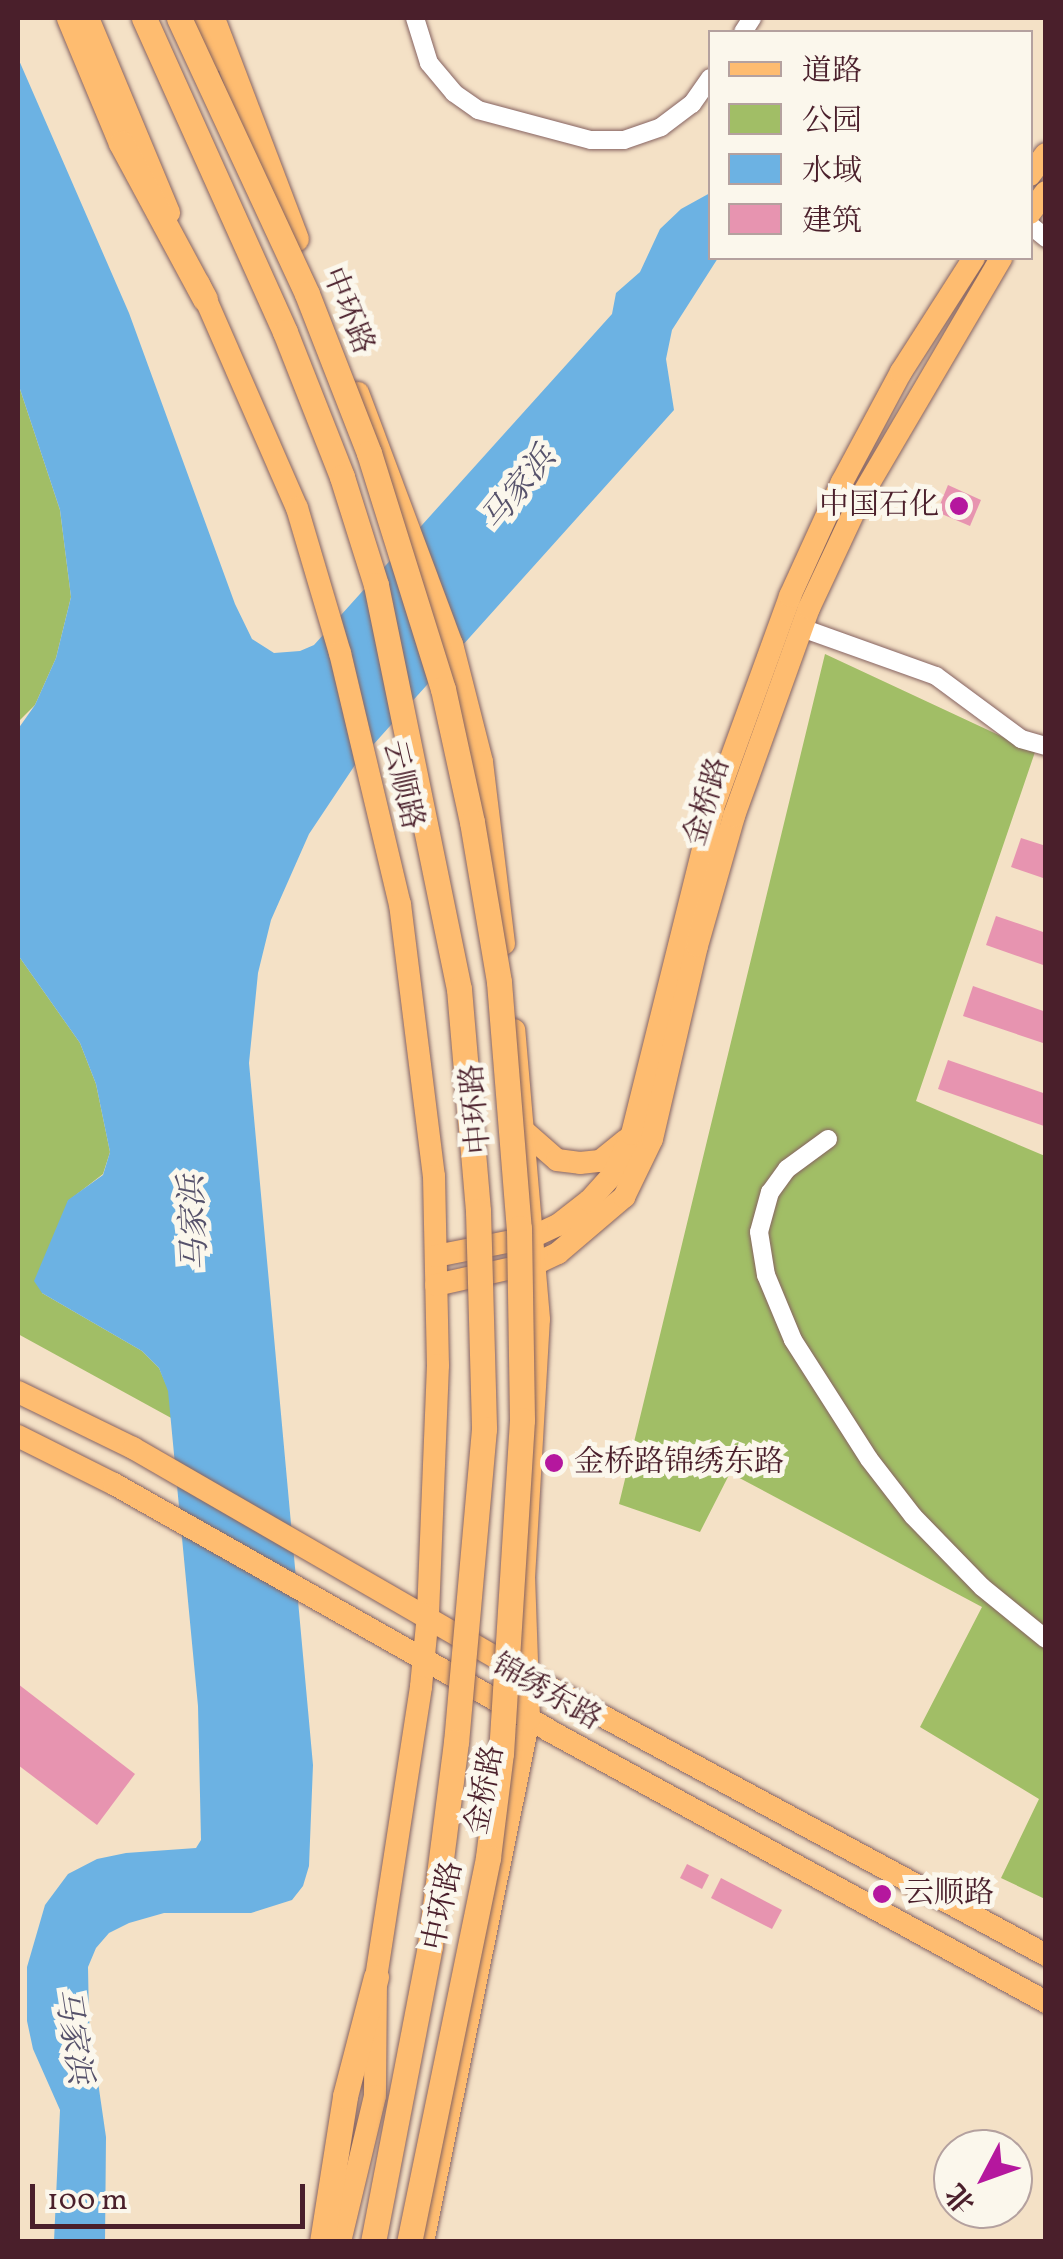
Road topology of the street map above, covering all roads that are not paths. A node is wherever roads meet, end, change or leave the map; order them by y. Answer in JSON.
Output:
{"nodes":[{"id":1,"x":69,"y":18,"type":"edge"},
{"id":2,"x":88,"y":18,"type":"edge"},
{"id":3,"x":144,"y":18,"type":"edge"},
{"id":4,"x":179,"y":18,"type":"edge"},
{"id":5,"x":197,"y":18,"type":"edge"},
{"id":6,"x":212,"y":18,"type":"edge"},
{"id":7,"x":414,"y":18,"type":"edge"},
{"id":8,"x":708,"y":81,"type":"edge"},
{"id":9,"x":296,"y":239,"type":"junction"},
{"id":10,"x":973,"y":260,"type":"edge"},
{"id":11,"x":1000,"y":260,"type":"edge"},
{"id":12,"x":205,"y":298,"type":"junction"},
{"id":13,"x":802,"y":628,"type":"junction"},
{"id":14,"x":1046,"y":746,"type":"edge"},
{"id":15,"x":524,"y":1131,"type":"junction"},
{"id":16,"x":632,"y":1134,"type":"junction"},
{"id":17,"x":828,"y":1139,"type":"dead end"},
{"id":18,"x":532,"y":1237,"type":"junction"},
{"id":19,"x":436,"y":1256,"type":"junction"},
{"id":20,"x":535,"y":1264,"type":"junction"},
{"id":21,"x":436,"y":1285,"type":"junction"},
{"id":22,"x":18,"y":1392,"type":"edge"},
{"id":23,"x":18,"y":1436,"type":"edge"},
{"id":24,"x":428,"y":1614,"type":"junction"},
{"id":25,"x":1046,"y":1638,"type":"edge"},
{"id":26,"x":424,"y":1657,"type":"junction"},
{"id":27,"x":530,"y":1677,"type":"junction"},
{"id":28,"x":529,"y":1719,"type":"junction"},
{"id":29,"x":1046,"y":1955,"type":"edge"},
{"id":30,"x":376,"y":1977,"type":"junction"},
{"id":31,"x":1046,"y":2002,"type":"edge"},
{"id":32,"x":322,"y":2242,"type":"edge"},
{"id":33,"x":340,"y":2242,"type":"edge"},
{"id":34,"x":373,"y":2242,"type":"edge"},
{"id":35,"x":410,"y":2242,"type":"edge"},
{"id":36,"x":423,"y":2242,"type":"edge"}],
"edges":[{"from":1,"to":12,"type":"highway"},
{"from":2,"to":12,"type":"main road","name":"云顺路"},
{"from":3,"to":34,"type":"highway","name":"中环路","bridge":true},
{"from":4,"to":35,"type":"highway","name":"中环路","bridge":true},
{"from":5,"to":9,"type":"main road"},
{"from":6,"to":9,"type":"highway"},
{"from":7,"to":8,"type":"street"},
{"from":9,"to":15,"type":"main road"},
{"from":10,"to":16,"type":"main road","name":"金桥路"},
{"from":11,"to":13,"type":"main road","name":"金桥路"},
{"from":12,"to":19,"type":"main road","name":"云顺路"},
{"from":13,"to":14,"type":"street"},
{"from":13,"to":20,"type":"main road","name":"金桥路"},
{"from":15,"to":16,"type":"main road"},
{"from":15,"to":18,"type":"main road"},
{"from":16,"to":18,"type":"main road","name":"金桥路"},
{"from":17,"to":25,"type":"street"},
{"from":18,"to":19,"type":"main road","name":"金桥路"},
{"from":18,"to":20,"type":"main road"},
{"from":19,"to":21,"type":"main road","name":"云顺路"},
{"from":20,"to":21,"type":"main road","name":"金桥路"},
{"from":20,"to":27,"type":"main road","name":"金桥路"},
{"from":21,"to":24,"type":"main road","name":"云顺路"},
{"from":22,"to":24,"type":"main road","name":"锦绣东路"},
{"from":23,"to":26,"type":"main road","name":"锦绣东路"},
{"from":24,"to":26,"type":"main road"},
{"from":24,"to":27,"type":"main road","name":"锦绣东路"},
{"from":26,"to":28,"type":"main road","name":"锦绣东路"},
{"from":26,"to":30,"type":"main road"},
{"from":27,"to":28,"type":"main road","name":"金桥路"},
{"from":27,"to":29,"type":"main road","name":"锦绣东路"},
{"from":28,"to":31,"type":"main road","name":"锦绣东路"},
{"from":28,"to":36,"type":"main road","name":"金桥路"},
{"from":30,"to":32,"type":"highway"},
{"from":30,"to":33,"type":"main road"}]}
